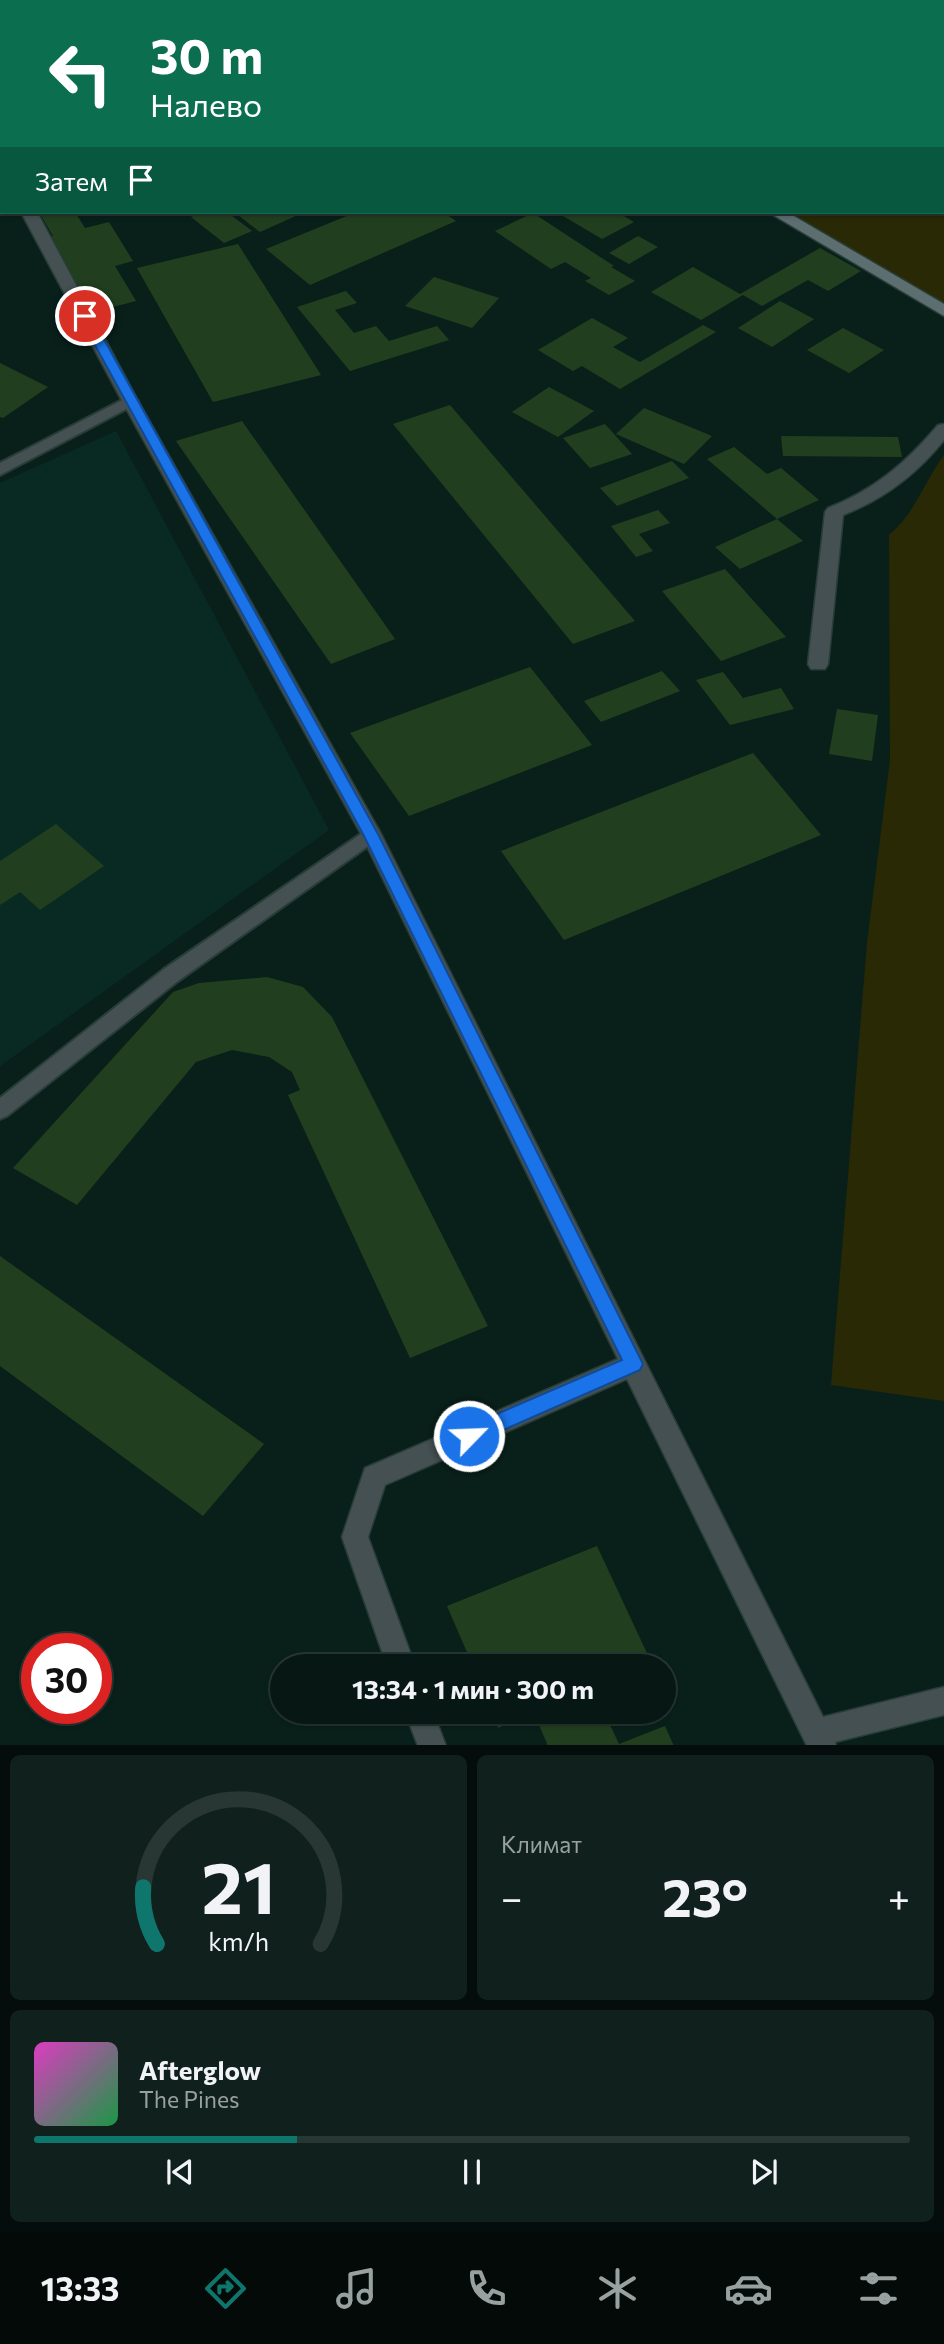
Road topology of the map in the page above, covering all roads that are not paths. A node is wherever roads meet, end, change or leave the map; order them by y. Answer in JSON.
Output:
{"nodes":[{"id":1,"x":30,"y":214,"type":"edge"},
{"id":2,"x":779,"y":214,"type":"edge"},
{"id":3,"x":944,"y":311,"type":"edge"},
{"id":4,"x":130,"y":401,"type":"junction"},
{"id":5,"x":944,"y":429,"type":"edge"},
{"id":6,"x":0,"y":470,"type":"edge"},
{"id":7,"x":818,"y":664,"type":"dead end"},
{"id":8,"x":371,"y":834,"type":"junction"},
{"id":9,"x":0,"y":1110,"type":"edge"},
{"id":10,"x":633,"y":1364,"type":"junction"},
{"id":11,"x":397,"y":1654,"type":"edge"},
{"id":12,"x":944,"y":1701,"type":"edge"},
{"id":13,"x":424,"y":1724,"type":"edge"},
{"id":14,"x":819,"y":1739,"type":"edge"},
{"id":15,"x":432,"y":1745,"type":"edge"}],
"edges":[{"from":1,"to":4,"type":"street"},
{"from":2,"to":3,"type":"street"},
{"from":4,"to":6,"type":"lane"},
{"from":4,"to":8,"type":"street"},
{"from":5,"to":7,"type":"street"},
{"from":8,"to":9,"type":"lane"},
{"from":8,"to":10,"type":"street"},
{"from":10,"to":11,"type":"street"},
{"from":10,"to":14,"type":"street"},
{"from":12,"to":14,"type":"street"},
{"from":13,"to":15,"type":"street"}]}
